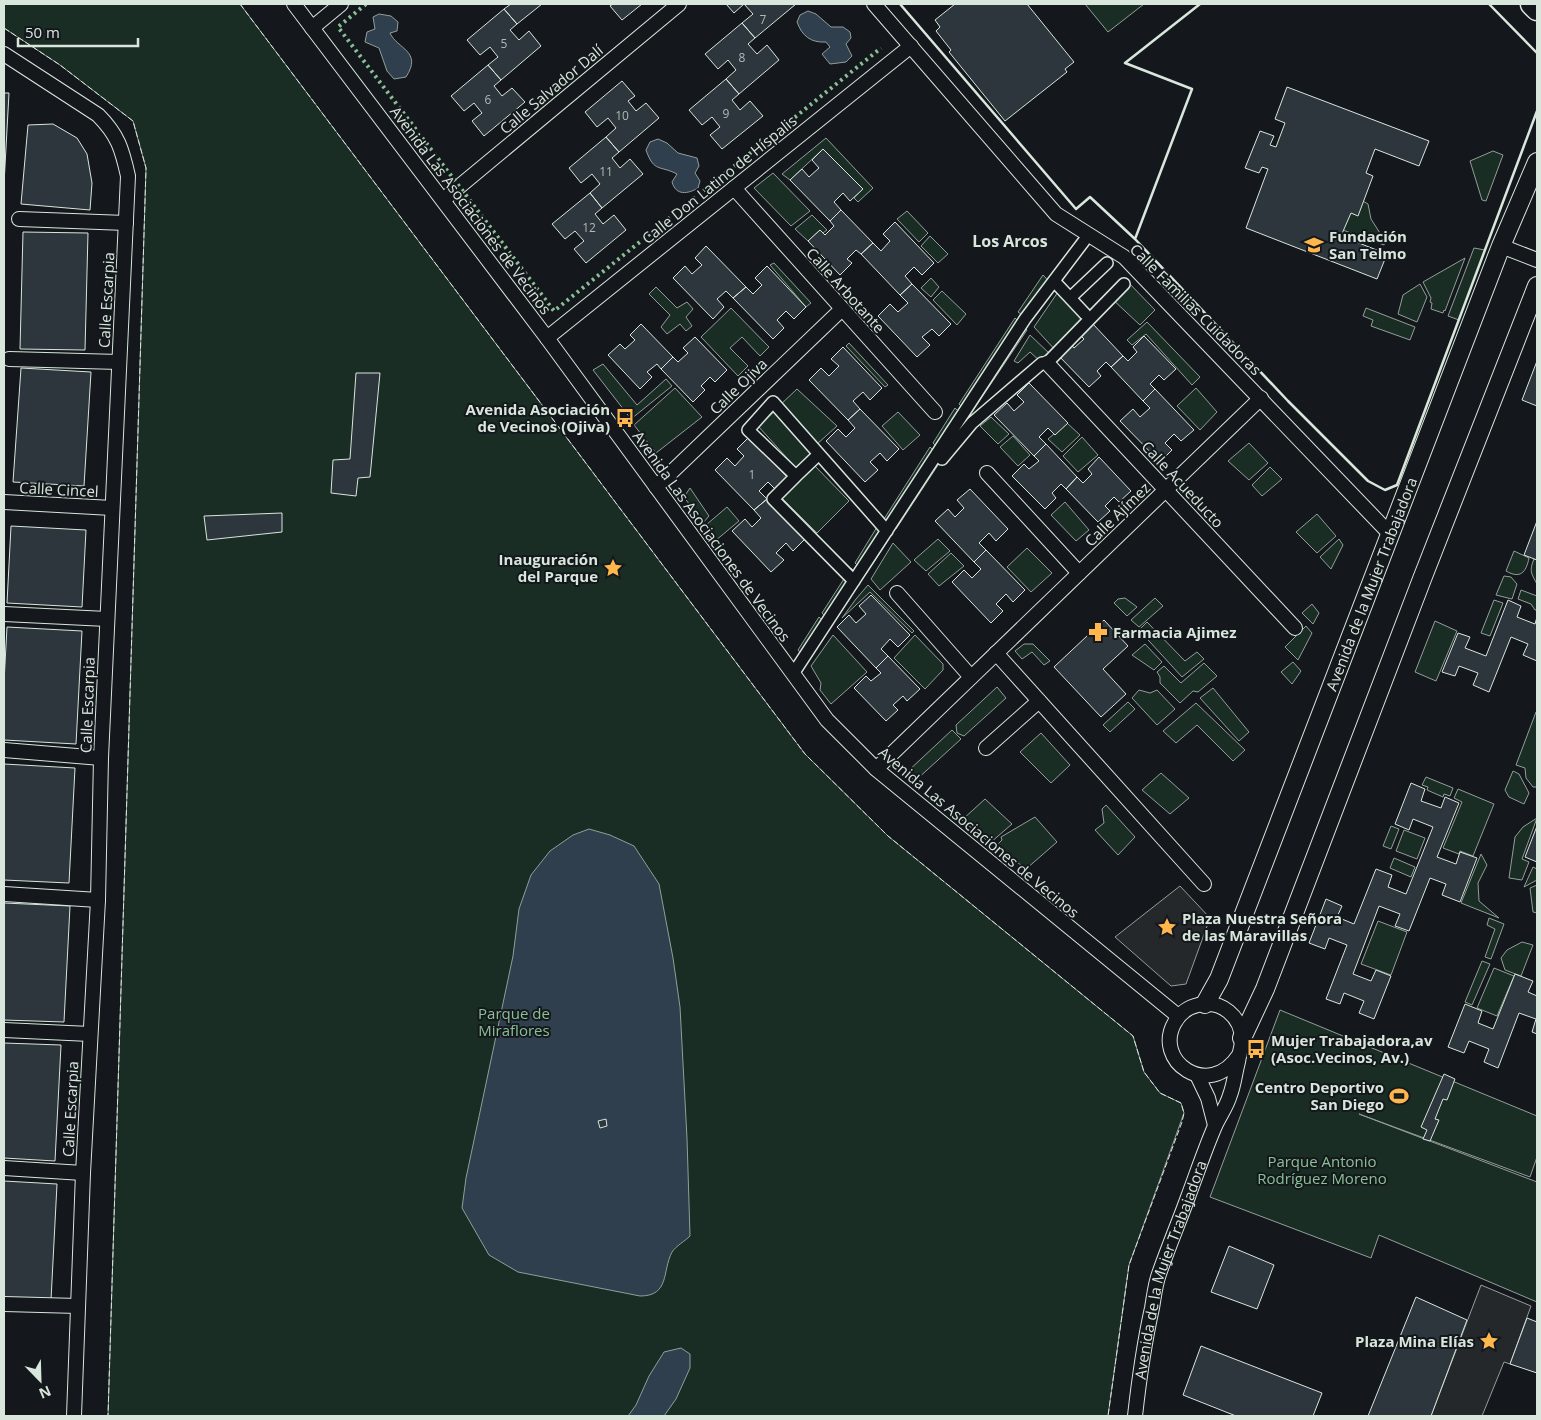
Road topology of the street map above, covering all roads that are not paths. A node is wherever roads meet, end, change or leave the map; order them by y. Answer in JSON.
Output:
{"nodes":[{"id":1,"x":294,"y":4,"type":"edge"},
{"id":2,"x":341,"y":4,"type":"edge"},
{"id":3,"x":679,"y":4,"type":"edge"},
{"id":4,"x":874,"y":4,"type":"edge"},
{"id":5,"x":1532,"y":4,"type":"edge"},
{"id":6,"x":1537,"y":9,"type":"edge"},
{"id":7,"x":312,"y":28,"type":"junction"},
{"id":8,"x":911,"y":46,"type":"junction"},
{"id":9,"x":4,"y":54,"type":"edge"},
{"id":10,"x":1537,"y":162,"type":"edge"},
{"id":11,"x":734,"y":188,"type":"junction"},
{"id":12,"x":442,"y":200,"type":"junction"},
{"id":13,"x":19,"y":219,"type":"dead end"},
{"id":14,"x":126,"y":223,"type":"junction"},
{"id":15,"x":1084,"y":241,"type":"dead end"},
{"id":16,"x":1501,"y":246,"type":"junction"},
{"id":17,"x":1537,"y":260,"type":"edge"},
{"id":18,"x":1107,"y":263,"type":"dead end"},
{"id":19,"x":1054,"y":281,"type":"junction"},
{"id":20,"x":1124,"y":284,"type":"dead end"},
{"id":21,"x":1537,"y":286,"type":"edge"},
{"id":22,"x":1070,"y":298,"type":"junction"},
{"id":23,"x":842,"y":309,"type":"junction"},
{"id":24,"x":1084,"y":314,"type":"dead end"},
{"id":25,"x":547,"y":338,"type":"junction"},
{"id":26,"x":9,"y":359,"type":"dead end"},
{"id":27,"x":119,"y":362,"type":"junction"},
{"id":28,"x":1044,"y":363,"type":"junction"},
{"id":29,"x":1261,"y":398,"type":"junction"},
{"id":30,"x":935,"y":412,"type":"dead end"},
{"id":31,"x":819,"y":454,"type":"junction"},
{"id":32,"x":937,"y":454,"type":"junction"},
{"id":33,"x":987,"y":473,"type":"dead end"},
{"id":34,"x":796,"y":476,"type":"junction"},
{"id":35,"x":656,"y":487,"type":"junction"},
{"id":36,"x":1166,"y":490,"type":"junction"},
{"id":37,"x":4,"y":502,"type":"edge"},
{"id":38,"x":112,"y":508,"type":"junction"},
{"id":39,"x":887,"y":531,"type":"junction"},
{"id":40,"x":1390,"y":534,"type":"junction"},
{"id":41,"x":1079,"y":573,"type":"junction"},
{"id":42,"x":854,"y":581,"type":"junction"},
{"id":43,"x":897,"y":593,"type":"dead end"},
{"id":44,"x":4,"y":614,"type":"edge"},
{"id":45,"x":107,"y":619,"type":"junction"},
{"id":46,"x":1295,"y":628,"type":"dead end"},
{"id":47,"x":996,"y":653,"type":"junction"},
{"id":48,"x":793,"y":674,"type":"junction"},
{"id":49,"x":970,"y":677,"type":"junction"},
{"id":50,"x":1039,"y":701,"type":"junction"},
{"id":51,"x":986,"y":748,"type":"dead end"},
{"id":52,"x":4,"y":750,"type":"edge"},
{"id":53,"x":101,"y":758,"type":"junction"},
{"id":54,"x":876,"y":769,"type":"junction"},
{"id":55,"x":1204,"y":884,"type":"dead end"},
{"id":56,"x":4,"y":894,"type":"edge"},
{"id":57,"x":98,"y":900,"type":"junction"},
{"id":58,"x":1205,"y":1004,"type":"junction"},
{"id":59,"x":1178,"y":1016,"type":"junction"},
{"id":60,"x":4,"y":1030,"type":"edge"},
{"id":61,"x":90,"y":1034,"type":"junction"},
{"id":62,"x":1241,"y":1046,"type":"junction"},
{"id":63,"x":1197,"y":1075,"type":"junction"},
{"id":64,"x":1215,"y":1125,"type":"junction"},
{"id":65,"x":4,"y":1168,"type":"edge"},
{"id":66,"x":83,"y":1173,"type":"junction"},
{"id":67,"x":4,"y":1304,"type":"edge"},
{"id":68,"x":78,"y":1306,"type":"junction"},
{"id":69,"x":74,"y":1416,"type":"edge"},
{"id":70,"x":1134,"y":1416,"type":"edge"}],
"edges":[{"from":1,"to":7,"type":"street","name":"Avenida Las Asociaciones de Vecinos"},
{"from":2,"to":7,"type":"street"},
{"from":3,"to":12,"type":"street","name":"Calle Salvador Dalí"},
{"from":4,"to":8,"type":"street","name":"Calle Familias Cuidadoras"},
{"from":5,"to":6,"type":"main road"},
{"from":7,"to":12,"type":"street","name":"Avenida Las Asociaciones de Vecinos"},
{"from":8,"to":11,"type":"street","name":"Calle Don Latino de Híspalis"},
{"from":8,"to":29,"type":"street","name":"Calle Familias Cuidadoras"},
{"from":9,"to":14,"type":"street","name":"Calle Escarpia"},
{"from":10,"to":16,"type":"street","name":"Avenida de la Mujer Trabajadora"},
{"from":11,"to":23,"type":"street","name":"Calle Arbotante"},
{"from":11,"to":25,"type":"street","name":"Calle Don Latino de Híspalis"},
{"from":12,"to":25,"type":"street","name":"Avenida Las Asociaciones de Vecinos"},
{"from":13,"to":14,"type":"street"},
{"from":14,"to":27,"type":"street","name":"Calle Escarpia"},
{"from":15,"to":19,"type":"street"},
{"from":16,"to":17,"type":"street"},
{"from":16,"to":40,"type":"street","name":"Avenida de la Mujer Trabajadora"},
{"from":18,"to":22,"type":"street"},
{"from":19,"to":22,"type":"street"},
{"from":19,"to":32,"type":"street"},
{"from":20,"to":28,"type":"street"},
{"from":21,"to":62,"type":"street","name":"Avenida de la Mujer Trabajadora"},
{"from":22,"to":24,"type":"street"},
{"from":23,"to":30,"type":"street","name":"Calle Arbotante"},
{"from":23,"to":35,"type":"street","name":"Calle Ojiva"},
{"from":25,"to":35,"type":"street","name":"Avenida Las Asociaciones de Vecinos"},
{"from":26,"to":27,"type":"street"},
{"from":27,"to":38,"type":"street","name":"Calle Escarpia"},
{"from":28,"to":32,"type":"street"},
{"from":28,"to":36,"type":"street","name":"Calle Acueducto"},
{"from":29,"to":36,"type":"street","name":"Calle Ajímez"},
{"from":29,"to":40,"type":"street","name":"Calle Familias Cuidadoras"},
{"from":31,"to":34,"type":"street"},
{"from":31,"to":34,"type":"street"},
{"from":31,"to":39,"type":"street"},
{"from":32,"to":39,"type":"street"},
{"from":33,"to":41,"type":"street"},
{"from":34,"to":42,"type":"street"},
{"from":35,"to":48,"type":"street","name":"Avenida Las Asociaciones de Vecinos"},
{"from":36,"to":41,"type":"street","name":"Calle Ajímez"},
{"from":36,"to":46,"type":"street","name":"Calle Acueducto"},
{"from":37,"to":38,"type":"street","name":"Calle Cincel"},
{"from":38,"to":45,"type":"street","name":"Calle Escarpia"},
{"from":39,"to":42,"type":"street"},
{"from":40,"to":58,"type":"street","name":"Avenida de la Mujer Trabajadora"},
{"from":41,"to":47,"type":"street","name":"Calle Ajímez"},
{"from":42,"to":48,"type":"street"},
{"from":43,"to":49,"type":"street"},
{"from":44,"to":45,"type":"street"},
{"from":45,"to":53,"type":"street","name":"Calle Escarpia"},
{"from":47,"to":49,"type":"street","name":"Calle Ajímez"},
{"from":47,"to":50,"type":"street"},
{"from":48,"to":54,"type":"street","name":"Avenida Las Asociaciones de Vecinos"},
{"from":49,"to":54,"type":"street","name":"Calle Ajímez"},
{"from":50,"to":51,"type":"street"},
{"from":50,"to":55,"type":"street"},
{"from":52,"to":53,"type":"street"},
{"from":53,"to":57,"type":"street","name":"Calle Escarpia"},
{"from":54,"to":59,"type":"street","name":"Avenida Las Asociaciones de Vecinos"},
{"from":56,"to":57,"type":"street"},
{"from":57,"to":61,"type":"street","name":"Calle Escarpia"},
{"from":58,"to":59,"type":"street"},
{"from":58,"to":62,"type":"street"},
{"from":59,"to":63,"type":"street"},
{"from":60,"to":61,"type":"street"},
{"from":61,"to":66,"type":"street","name":"Calle Escarpia"},
{"from":62,"to":63,"type":"street"},
{"from":62,"to":64,"type":"street","name":"Avenida de la Mujer Trabajadora"},
{"from":63,"to":64,"type":"street"},
{"from":64,"to":70,"type":"street","name":"Avenida de la Mujer Trabajadora"},
{"from":65,"to":66,"type":"street"},
{"from":66,"to":68,"type":"street","name":"Calle Escarpia"},
{"from":67,"to":68,"type":"street"},
{"from":68,"to":69,"type":"street","name":"Calle Escarpia"}]}
